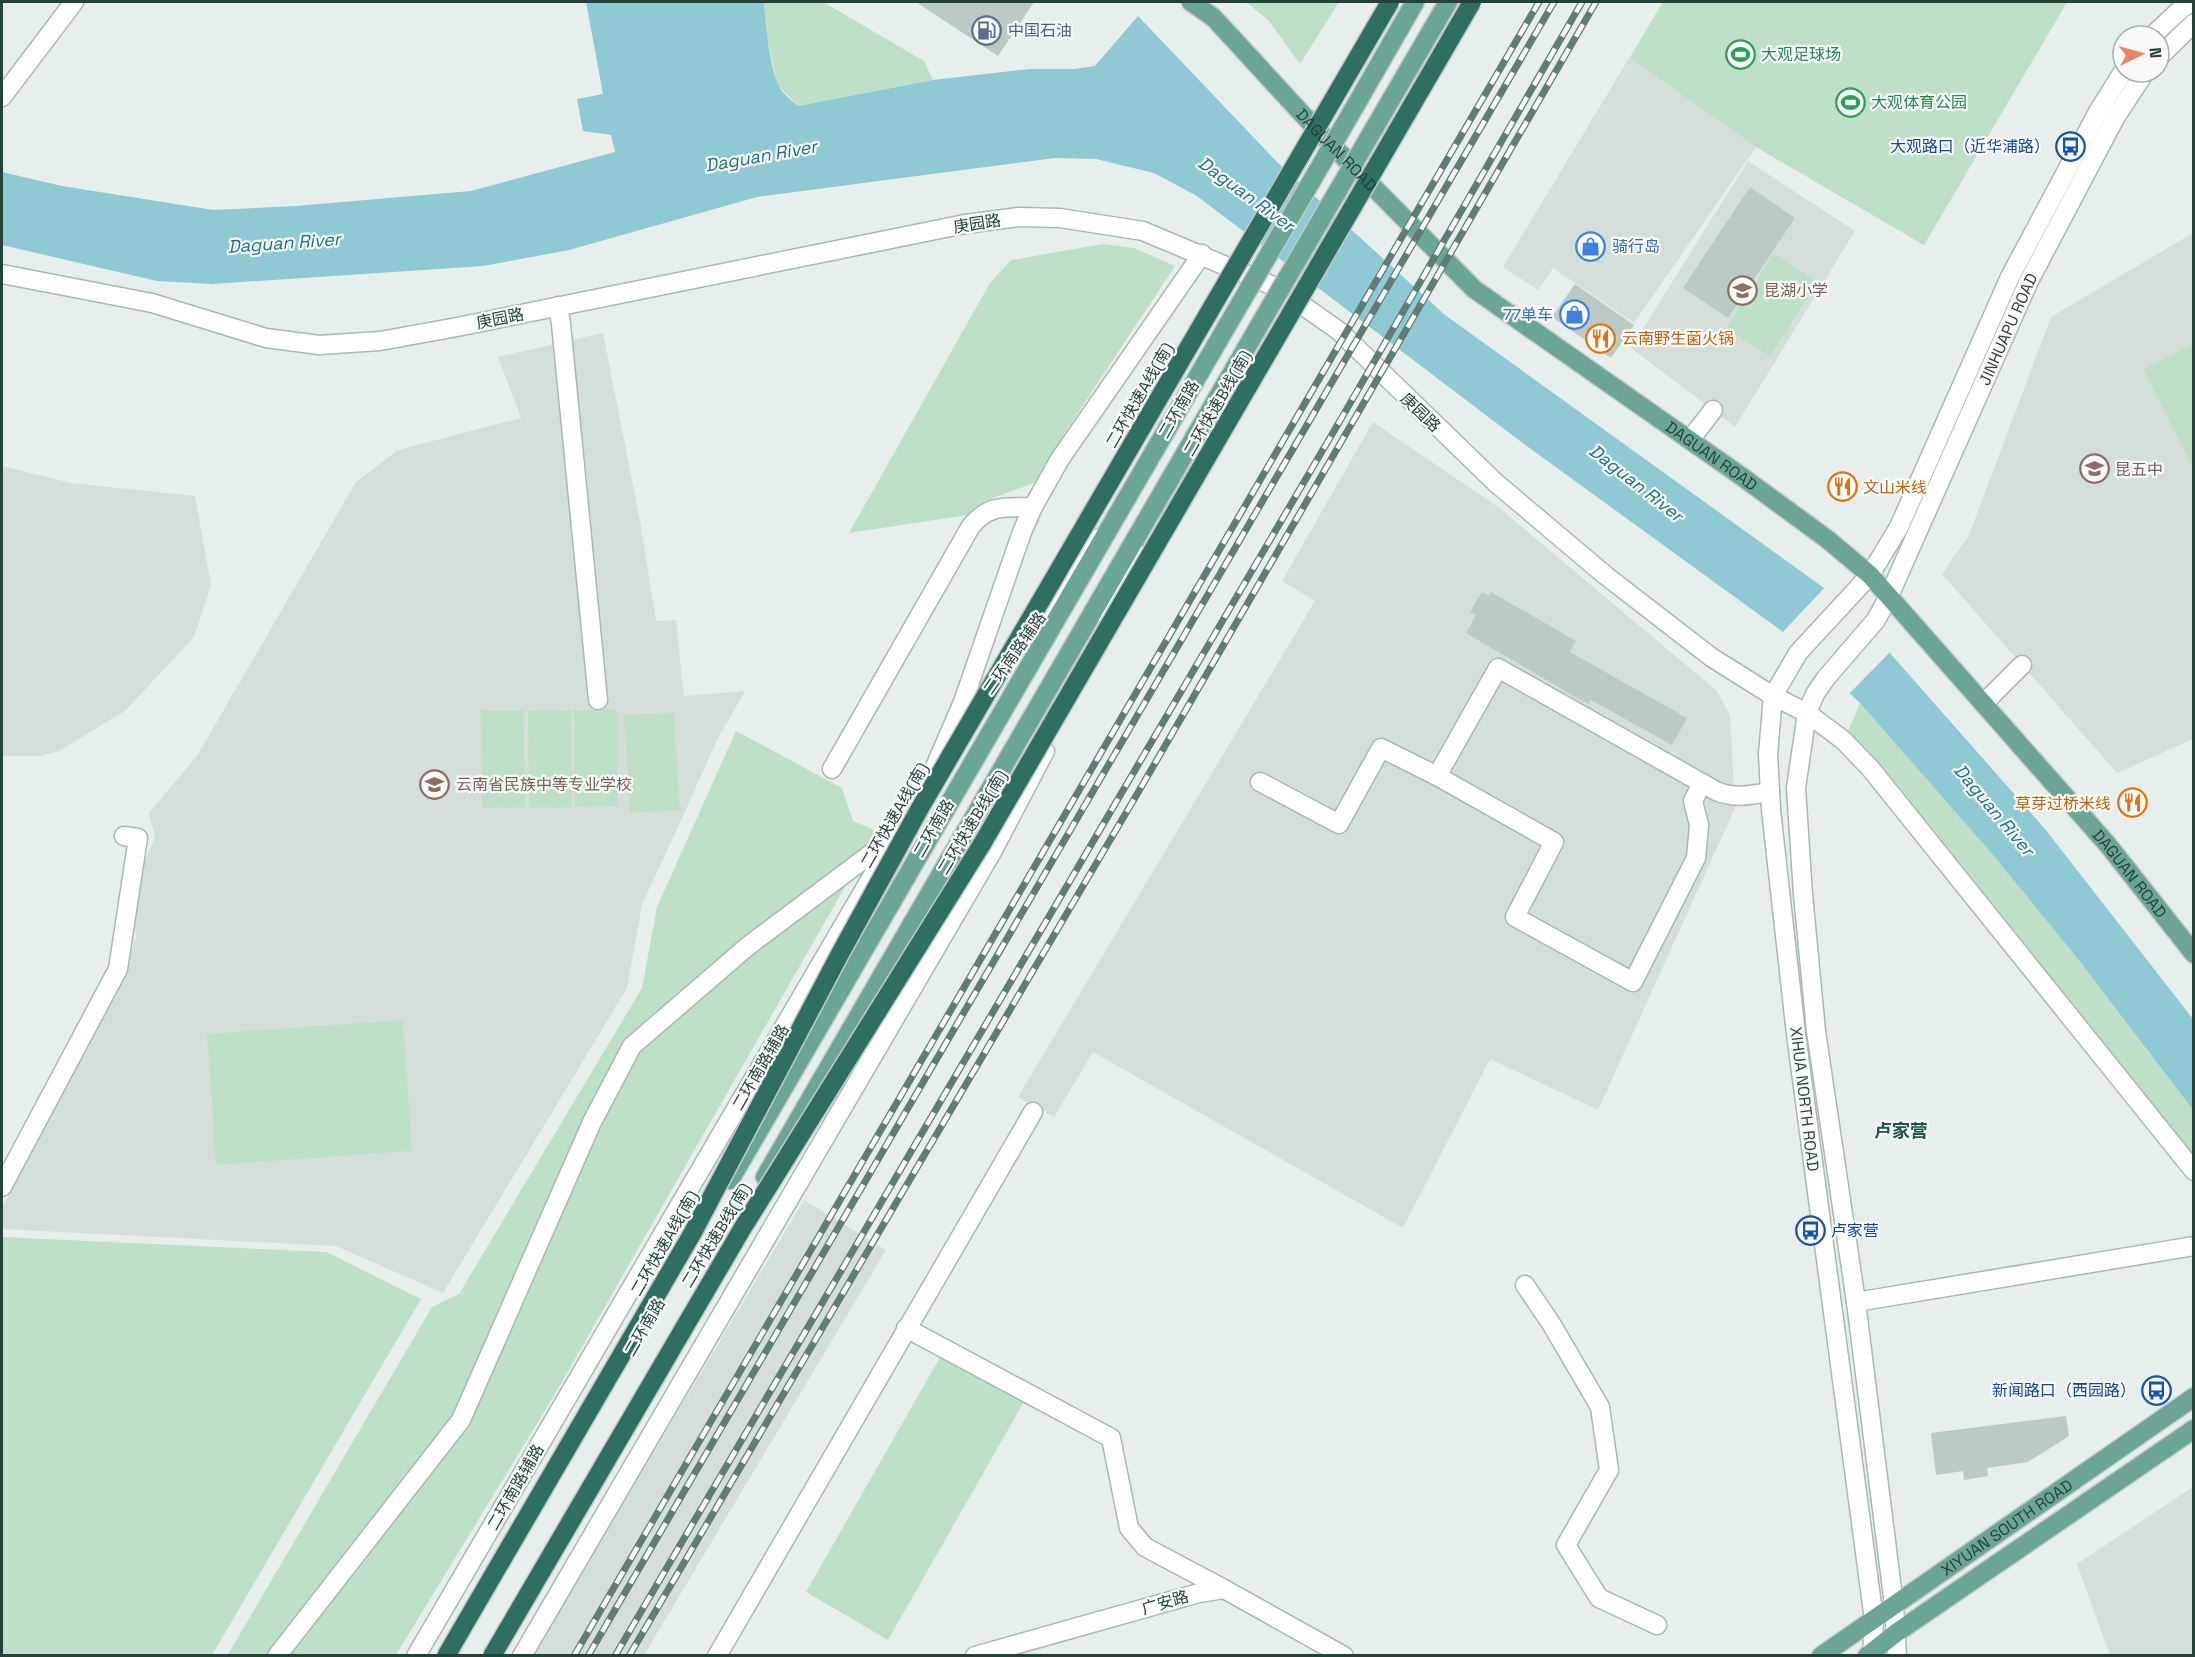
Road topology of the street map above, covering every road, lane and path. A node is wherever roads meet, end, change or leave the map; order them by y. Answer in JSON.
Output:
{"nodes":[{"id":1,"x":74,"y":2,"type":"edge"},
{"id":2,"x":1191,"y":2,"type":"edge"},
{"id":3,"x":1390,"y":2,"type":"edge"},
{"id":4,"x":1415,"y":2,"type":"edge"},
{"id":5,"x":1448,"y":2,"type":"edge"},
{"id":6,"x":1472,"y":2,"type":"edge"},
{"id":7,"x":2192,"y":2,"type":"edge"},
{"id":8,"x":2193,"y":23,"type":"edge"},
{"id":9,"x":2165,"y":24,"type":"edge"},
{"id":10,"x":2171,"y":45,"type":"edge"},
{"id":11,"x":2115,"y":84,"type":"edge"},
{"id":12,"x":2137,"y":84,"type":"edge"},
{"id":13,"x":2,"y":97,"type":"edge"},
{"id":14,"x":1202,"y":254,"type":"junction"},
{"id":15,"x":2,"y":274,"type":"edge"},
{"id":16,"x":558,"y":306,"type":"junction"},
{"id":17,"x":1713,"y":410,"type":"dead end"},
{"id":18,"x":1690,"y":440,"type":"junction"},
{"id":19,"x":1128,"y":495,"type":"junction"},
{"id":20,"x":1033,"y":507,"type":"junction"},
{"id":21,"x":1153,"y":508,"type":"junction"},
{"id":22,"x":1870,"y":575,"type":"junction"},
{"id":23,"x":1889,"y":596,"type":"junction"},
{"id":24,"x":2022,"y":665,"type":"dead end"},
{"id":25,"x":1773,"y":696,"type":"junction"},
{"id":26,"x":598,"y":700,"type":"dead end"},
{"id":27,"x":1984,"y":703,"type":"junction"},
{"id":28,"x":1807,"y":713,"type":"junction"},
{"id":29,"x":832,"y":770,"type":"dead end"},
{"id":30,"x":1437,"y":776,"type":"junction"},
{"id":31,"x":928,"y":782,"type":"junction"},
{"id":32,"x":1260,"y":782,"type":"dead end"},
{"id":33,"x":1702,"y":783,"type":"junction"},
{"id":34,"x":1770,"y":792,"type":"junction"},
{"id":35,"x":896,"y":835,"type":"junction"},
{"id":36,"x":124,"y":836,"type":"dead end"},
{"id":37,"x":2191,"y":946,"type":"edge"},
{"id":38,"x":1033,"y":1112,"type":"dead end"},
{"id":39,"x":2193,"y":1171,"type":"edge"},
{"id":40,"x":2,"y":1187,"type":"edge"},
{"id":41,"x":2193,"y":1246,"type":"edge"},
{"id":42,"x":1525,"y":1285,"type":"dead end"},
{"id":43,"x":1856,"y":1302,"type":"junction"},
{"id":44,"x":906,"y":1328,"type":"junction"},
{"id":45,"x":2193,"y":1397,"type":"edge"},
{"id":46,"x":2193,"y":1429,"type":"edge"},
{"id":47,"x":1224,"y":1589,"type":"junction"},
{"id":48,"x":1894,"y":1605,"type":"junction"},
{"id":49,"x":1874,"y":1620,"type":"junction"},
{"id":50,"x":1657,"y":1625,"type":"dead end"},
{"id":51,"x":1896,"y":1633,"type":"junction"},
{"id":52,"x":1870,"y":1654,"type":"edge"},
{"id":53,"x":277,"y":1656,"type":"edge"},
{"id":54,"x":417,"y":1656,"type":"edge"},
{"id":55,"x":446,"y":1656,"type":"edge"},
{"id":56,"x":452,"y":1656,"type":"edge"},
{"id":57,"x":486,"y":1656,"type":"edge"},
{"id":58,"x":492,"y":1656,"type":"edge"},
{"id":59,"x":522,"y":1656,"type":"edge"},
{"id":60,"x":717,"y":1656,"type":"edge"},
{"id":61,"x":975,"y":1656,"type":"edge"},
{"id":62,"x":1344,"y":1656,"type":"edge"},
{"id":63,"x":1821,"y":1656,"type":"edge"},
{"id":64,"x":1897,"y":1656,"type":"edge"}],
"edges":[{"from":1,"to":13,"type":"street"},
{"from":2,"to":18,"type":"main road","name":"DAGUAN ROAD"},
{"from":3,"to":55,"type":"highway","name":"二环快速A线(南)","bridge":true},
{"from":4,"to":19,"type":"main road","name":"二环南路","bridge":true},
{"from":5,"to":21,"type":"main road","name":"二环南路","bridge":true},
{"from":6,"to":58,"type":"highway","name":"二环快速B线(南)","bridge":true},
{"from":7,"to":9,"type":"street"},
{"from":8,"to":10,"type":"street"},
{"from":11,"to":22,"type":"street","name":"JINHUAPU ROAD"},
{"from":12,"to":23,"type":"street","name":"JINHUAPU ROAD"},
{"from":14,"to":16,"type":"street","name":"庚园路"},
{"from":14,"to":20,"type":"street"},
{"from":14,"to":25,"type":"street","name":"庚园路"},
{"from":15,"to":16,"type":"street","name":"庚园路"},
{"from":16,"to":26,"type":"street"},
{"from":17,"to":18,"type":"street"},
{"from":18,"to":22,"type":"main road","name":"DAGUAN ROAD"},
{"from":19,"to":31,"type":"street","name":"二环南路辅路"},
{"from":19,"to":56,"type":"main road","name":"二环南路"},
{"from":20,"to":29,"type":"street"},
{"from":20,"to":31,"type":"street"},
{"from":21,"to":57,"type":"main road","name":"二环南路"},
{"from":21,"to":59,"type":"street"},
{"from":22,"to":23,"type":"main road","name":"DAGUAN ROAD"},
{"from":22,"to":25,"type":"street","name":"XIHUA NORTH ROAD"},
{"from":23,"to":27,"type":"main road","name":"DAGUAN ROAD"},
{"from":23,"to":28,"type":"street","name":"XIHUA NORTH ROAD"},
{"from":24,"to":27,"type":"street"},
{"from":25,"to":28,"type":"street","name":"庚园路"},
{"from":25,"to":34,"type":"street","name":"XIHUA NORTH ROAD"},
{"from":27,"to":37,"type":"main road","name":"DAGUAN ROAD"},
{"from":28,"to":39,"type":"street","name":"庚园路"},
{"from":28,"to":43,"type":"street","name":"XIHUA NORTH ROAD"},
{"from":30,"to":32,"type":"street"},
{"from":30,"to":33,"type":"street"},
{"from":30,"to":33,"type":"street"},
{"from":31,"to":35,"type":"street","name":"二环南路辅路"},
{"from":33,"to":34,"type":"street"},
{"from":34,"to":49,"type":"street","name":"XIHUA NORTH ROAD"},
{"from":35,"to":53,"type":"street"},
{"from":35,"to":54,"type":"street","name":"二环南路辅路"},
{"from":36,"to":40,"type":"street"},
{"from":38,"to":44,"type":"street"},
{"from":41,"to":43,"type":"street"},
{"from":42,"to":50,"type":"street"},
{"from":43,"to":48,"type":"street","name":"XIHUA NORTH ROAD"},
{"from":44,"to":47,"type":"street"},
{"from":44,"to":60,"type":"street"},
{"from":45,"to":48,"type":"main road","name":"XIYUAN SOUTH ROAD"},
{"from":46,"to":51,"type":"main road","name":"XIYUAN SOUTH ROAD"},
{"from":47,"to":61,"type":"street","name":"广安路"},
{"from":47,"to":62,"type":"street"},
{"from":48,"to":49,"type":"main road","name":"XIYUAN SOUTH ROAD"},
{"from":48,"to":51,"type":"street","name":"XIHUA NORTH ROAD"},
{"from":49,"to":52,"type":"street","name":"XIHUA NORTH ROAD"},
{"from":49,"to":63,"type":"main road","name":"XIYUAN SOUTH ROAD"},
{"from":51,"to":52,"type":"main road","name":"XIYUAN SOUTH ROAD"},
{"from":51,"to":64,"type":"street","name":"XIHUA NORTH ROAD"}]}
